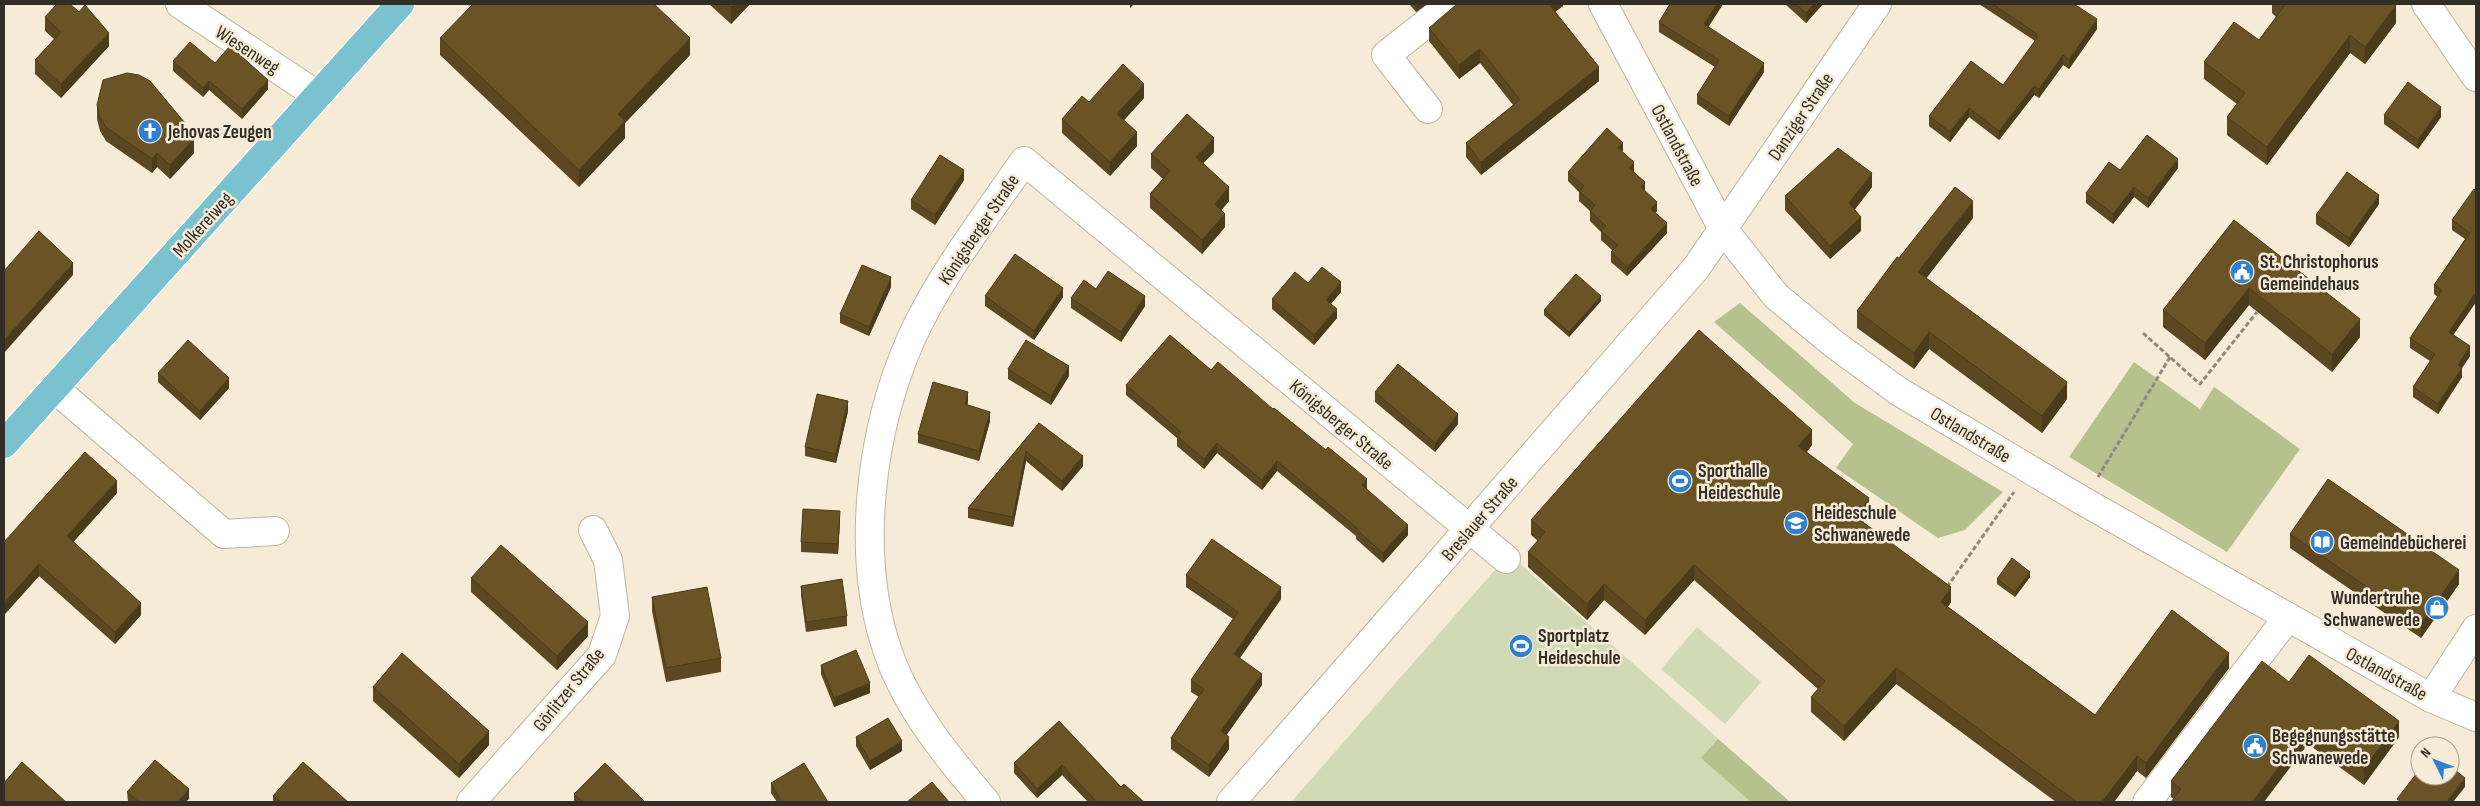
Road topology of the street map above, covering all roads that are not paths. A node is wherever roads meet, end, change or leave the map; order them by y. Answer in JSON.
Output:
{"nodes":[{"id":1,"x":180,"y":4,"type":"edge"},
{"id":2,"x":400,"y":4,"type":"edge"},
{"id":3,"x":1451,"y":4,"type":"edge"},
{"id":4,"x":1603,"y":4,"type":"edge"},
{"id":5,"x":1877,"y":4,"type":"edge"},
{"id":6,"x":2426,"y":4,"type":"edge"},
{"id":7,"x":2476,"y":77,"type":"edge"},
{"id":8,"x":317,"y":95,"type":"junction"},
{"id":9,"x":1428,"y":109,"type":"dead end"},
{"id":10,"x":1723,"y":229,"type":"junction"},
{"id":11,"x":54,"y":388,"type":"junction"},
{"id":12,"x":4,"y":444,"type":"edge"},
{"id":13,"x":592,"y":530,"type":"dead end"},
{"id":14,"x":1468,"y":530,"type":"junction"},
{"id":15,"x":276,"y":531,"type":"dead end"},
{"id":16,"x":1506,"y":558,"type":"dead end"},
{"id":17,"x":2288,"y":617,"type":"junction"},
{"id":18,"x":2476,"y":629,"type":"edge"},
{"id":19,"x":2431,"y":698,"type":"junction"},
{"id":20,"x":2476,"y":717,"type":"edge"},
{"id":21,"x":471,"y":802,"type":"edge"},
{"id":22,"x":986,"y":802,"type":"edge"},
{"id":23,"x":1231,"y":802,"type":"edge"},
{"id":24,"x":2147,"y":802,"type":"edge"}],
"edges":[{"from":1,"to":8,"type":"street","name":"Wiesenweg"},
{"from":2,"to":8,"type":"main road","name":"Molkereiweg"},
{"from":3,"to":9,"type":"street"},
{"from":4,"to":10,"type":"street","name":"Ostlandstraße"},
{"from":5,"to":10,"type":"street","name":"Danziger Straße"},
{"from":6,"to":7,"type":"street"},
{"from":8,"to":11,"type":"main road","name":"Molkereiweg"},
{"from":10,"to":14,"type":"street","name":"Breslauer Straße"},
{"from":10,"to":17,"type":"street","name":"Ostlandstraße"},
{"from":11,"to":12,"type":"main road","name":"Molkereiweg"},
{"from":11,"to":15,"type":"street"},
{"from":13,"to":21,"type":"street","name":"Görlitzer Straße"},
{"from":14,"to":16,"type":"street"},
{"from":14,"to":22,"type":"street","name":"Königsberger Straße"},
{"from":14,"to":23,"type":"street","name":"Breslauer Straße"},
{"from":17,"to":19,"type":"street","name":"Ostlandstraße"},
{"from":17,"to":24,"type":"street"},
{"from":18,"to":19,"type":"street"},
{"from":19,"to":20,"type":"street","name":"Ostlandstraße"}]}
